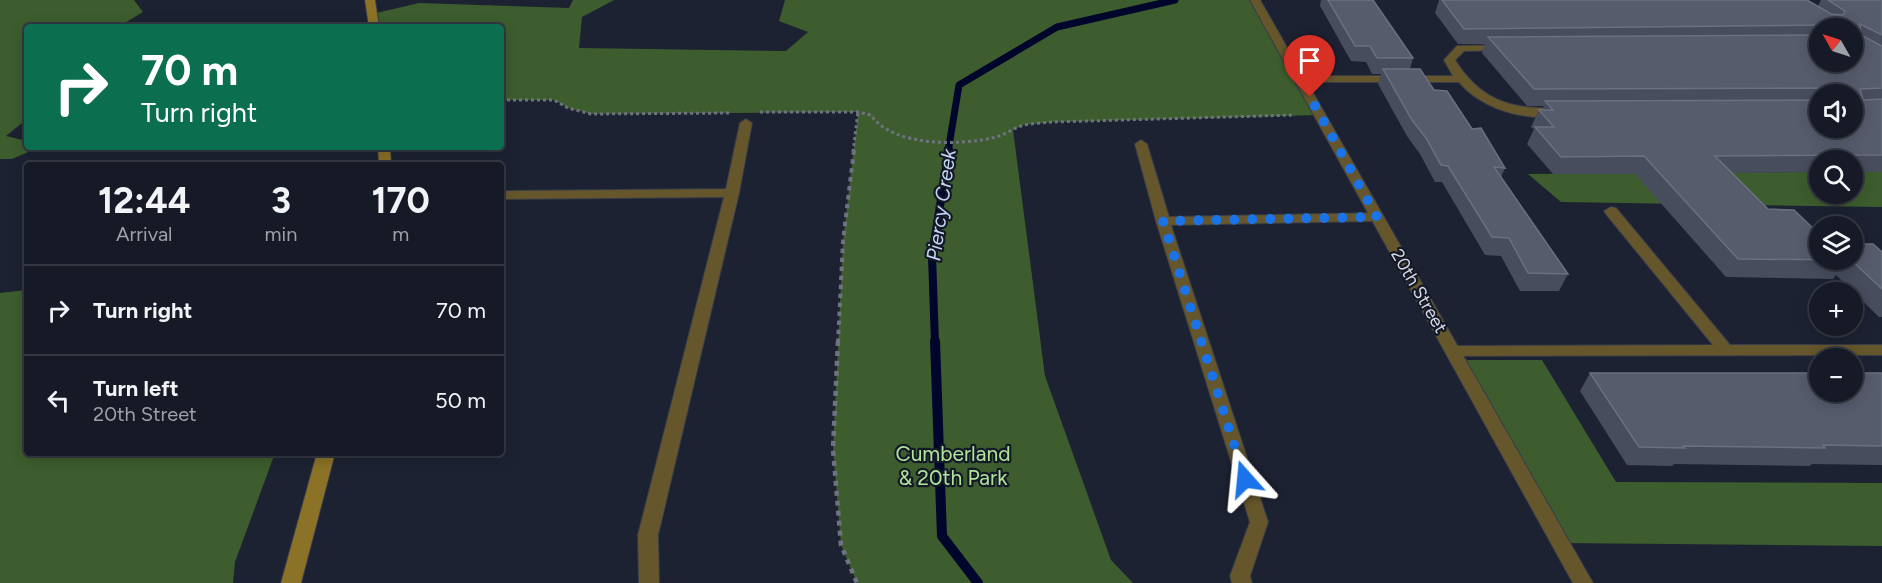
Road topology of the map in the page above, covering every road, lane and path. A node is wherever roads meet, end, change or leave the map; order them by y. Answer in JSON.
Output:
{"nodes":[{"id":1,"x":370,"y":0,"type":"edge"},
{"id":2,"x":1255,"y":0,"type":"edge"},
{"id":3,"x":374,"y":24,"type":"edge"},
{"id":4,"x":1521,"y":48,"type":"edge"},
{"id":5,"x":1299,"y":79,"type":"junction"},
{"id":6,"x":1460,"y":79,"type":"junction"},
{"id":7,"x":504,"y":100,"type":"edge"},
{"id":8,"x":858,"y":112,"type":"junction"},
{"id":9,"x":1568,"y":112,"type":"edge"},
{"id":10,"x":730,"y":113,"type":"dead end"},
{"id":11,"x":1320,"y":115,"type":"junction"},
{"id":12,"x":750,"y":118,"type":"joint"},
{"id":13,"x":1141,"y":144,"type":"dead end"},
{"id":14,"x":732,"y":193,"type":"junction"},
{"id":15,"x":504,"y":195,"type":"edge"},
{"id":16,"x":1611,"y":211,"type":"dead end"},
{"id":17,"x":1377,"y":217,"type":"junction"},
{"id":18,"x":1163,"y":221,"type":"junction"},
{"id":19,"x":1882,"y":350,"type":"edge"},
{"id":20,"x":1726,"y":351,"type":"junction"},
{"id":21,"x":1454,"y":352,"type":"junction"},
{"id":22,"x":325,"y":456,"type":"edge"},
{"id":23,"x":291,"y":583,"type":"edge"},
{"id":24,"x":649,"y":583,"type":"edge"},
{"id":25,"x":857,"y":583,"type":"edge"},
{"id":26,"x":1242,"y":583,"type":"edge"},
{"id":27,"x":1582,"y":583,"type":"edge"}],
"edges":[{"from":1,"to":3,"type":"street"},
{"from":2,"to":5,"type":"street","name":"20th Street"},
{"from":4,"to":6,"type":"street"},
{"from":5,"to":6,"type":"street"},
{"from":5,"to":11,"type":"street","name":"20th Street"},
{"from":6,"to":9,"type":"street"},
{"from":7,"to":10,"type":"path"},
{"from":8,"to":11,"type":"path"},
{"from":8,"to":12,"type":"path"},
{"from":8,"to":25,"type":"path"},
{"from":11,"to":17,"type":"street","name":"20th Street"},
{"from":12,"to":14,"type":"street"},
{"from":13,"to":18,"type":"street"},
{"from":14,"to":15,"type":"street"},
{"from":14,"to":24,"type":"street"},
{"from":16,"to":20,"type":"street"},
{"from":17,"to":18,"type":"street"},
{"from":17,"to":21,"type":"street","name":"20th Street"},
{"from":18,"to":26,"type":"street"},
{"from":19,"to":20,"type":"street"},
{"from":20,"to":21,"type":"street"},
{"from":21,"to":27,"type":"street","name":"20th Street"},
{"from":22,"to":23,"type":"street"}]}
